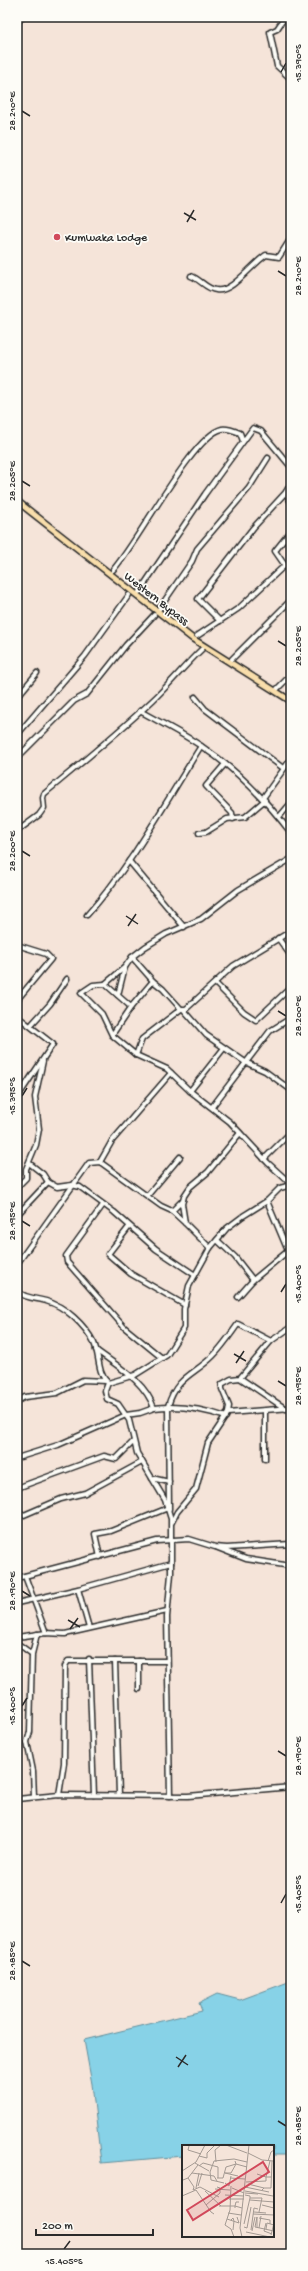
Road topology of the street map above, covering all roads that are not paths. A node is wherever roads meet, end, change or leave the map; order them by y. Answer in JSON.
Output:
{"nodes":[{"id":1,"x":23,"y":17,"type":"edge"},
{"id":2,"x":285,"y":17,"type":"edge"},
{"id":3,"x":17,"y":22,"type":"edge"},
{"id":4,"x":291,"y":79,"type":"edge"},
{"id":5,"x":291,"y":238,"type":"edge"},
{"id":6,"x":191,"y":276,"type":"dead end"},
{"id":7,"x":243,"y":441,"type":"junction"},
{"id":8,"x":268,"y":458,"type":"dead end"},
{"id":9,"x":291,"y":467,"type":"edge"},
{"id":10,"x":291,"y":483,"type":"edge"},
{"id":11,"x":286,"y":492,"type":"junction"},
{"id":12,"x":17,"y":501,"type":"edge"},
{"id":13,"x":291,"y":503,"type":"edge"},
{"id":14,"x":291,"y":531,"type":"edge"},
{"id":15,"x":291,"y":564,"type":"edge"},
{"id":16,"x":286,"y":565,"type":"junction"},
{"id":17,"x":113,"y":570,"type":"dead end"},
{"id":18,"x":291,"y":572,"type":"edge"},
{"id":19,"x":139,"y":592,"type":"dead end"},
{"id":20,"x":129,"y":595,"type":"dead end"},
{"id":21,"x":291,"y":600,"type":"edge"},
{"id":22,"x":159,"y":609,"type":"dead end"},
{"id":23,"x":154,"y":615,"type":"dead end"},
{"id":24,"x":220,"y":621,"type":"junction"},
{"id":25,"x":197,"y":636,"type":"dead end"},
{"id":26,"x":202,"y":649,"type":"dead end"},
{"id":27,"x":232,"y":659,"type":"dead end"},
{"id":28,"x":37,"y":674,"type":"dead end"},
{"id":29,"x":291,"y":675,"type":"edge"},
{"id":30,"x":277,"y":689,"type":"dead end"},
{"id":31,"x":17,"y":697,"type":"edge"},
{"id":32,"x":195,"y":697,"type":"dead end"},
{"id":33,"x":291,"y":701,"type":"edge"},
{"id":34,"x":140,"y":711,"type":"junction"},
{"id":35,"x":17,"y":735,"type":"edge"},
{"id":36,"x":201,"y":746,"type":"junction"},
{"id":37,"x":17,"y":758,"type":"edge"},
{"id":38,"x":291,"y":759,"type":"edge"},
{"id":39,"x":225,"y":764,"type":"junction"},
{"id":40,"x":283,"y":768,"type":"junction"},
{"id":41,"x":264,"y":799,"type":"junction"},
{"id":42,"x":291,"y":803,"type":"edge"},
{"id":43,"x":279,"y":817,"type":"junction"},
{"id":44,"x":233,"y":819,"type":"junction"},
{"id":45,"x":20,"y":829,"type":"dead end"},
{"id":46,"x":199,"y":833,"type":"dead end"},
{"id":47,"x":291,"y":833,"type":"edge"},
{"id":48,"x":291,"y":859,"type":"edge"},
{"id":49,"x":129,"y":860,"type":"junction"},
{"id":50,"x":86,"y":915,"type":"dead end"},
{"id":51,"x":184,"y":927,"type":"junction"},
{"id":52,"x":291,"y":931,"type":"edge"},
{"id":53,"x":278,"y":938,"type":"junction"},
{"id":54,"x":17,"y":945,"type":"edge"},
{"id":55,"x":291,"y":956,"type":"edge"},
{"id":56,"x":132,"y":957,"type":"junction"},
{"id":57,"x":125,"y":967,"type":"junction"},
{"id":58,"x":67,"y":979,"type":"dead end"},
{"id":59,"x":153,"y":981,"type":"junction"},
{"id":60,"x":215,"y":983,"type":"junction"},
{"id":61,"x":105,"y":984,"type":"junction"},
{"id":62,"x":291,"y":987,"type":"edge"},
{"id":63,"x":118,"y":995,"type":"junction"},
{"id":64,"x":17,"y":1000,"type":"edge"},
{"id":65,"x":131,"y":1007,"type":"junction"},
{"id":66,"x":182,"y":1009,"type":"junction"},
{"id":67,"x":17,"y":1016,"type":"edge"},
{"id":68,"x":291,"y":1018,"type":"edge"},
{"id":69,"x":31,"y":1025,"type":"junction"},
{"id":70,"x":112,"y":1035,"type":"junction"},
{"id":71,"x":224,"y":1048,"type":"junction"},
{"id":72,"x":136,"y":1055,"type":"junction"},
{"id":73,"x":43,"y":1061,"type":"junction"},
{"id":74,"x":245,"y":1062,"type":"junction"},
{"id":75,"x":171,"y":1073,"type":"junction"},
{"id":76,"x":291,"y":1090,"type":"edge"},
{"id":77,"x":190,"y":1091,"type":"junction"},
{"id":78,"x":17,"y":1098,"type":"edge"},
{"id":79,"x":212,"y":1107,"type":"junction"},
{"id":80,"x":291,"y":1132,"type":"edge"},
{"id":81,"x":240,"y":1133,"type":"junction"},
{"id":82,"x":180,"y":1157,"type":"dead end"},
{"id":83,"x":264,"y":1159,"type":"junction"},
{"id":84,"x":100,"y":1162,"type":"junction"},
{"id":85,"x":28,"y":1163,"type":"junction"},
{"id":86,"x":48,"y":1182,"type":"junction"},
{"id":87,"x":291,"y":1184,"type":"edge"},
{"id":88,"x":18,"y":1185,"type":"edge"},
{"id":89,"x":72,"y":1185,"type":"junction"},
{"id":90,"x":148,"y":1195,"type":"junction"},
{"id":91,"x":183,"y":1200,"type":"junction"},
{"id":92,"x":267,"y":1201,"type":"junction"},
{"id":93,"x":104,"y":1205,"type":"junction"},
{"id":94,"x":172,"y":1211,"type":"junction"},
{"id":95,"x":17,"y":1215,"type":"edge"},
{"id":96,"x":185,"y":1223,"type":"junction"},
{"id":97,"x":129,"y":1227,"type":"junction"},
{"id":98,"x":217,"y":1240,"type":"junction"},
{"id":99,"x":210,"y":1248,"type":"junction"},
{"id":100,"x":17,"y":1264,"type":"edge"},
{"id":101,"x":195,"y":1275,"type":"junction"},
{"id":102,"x":253,"y":1280,"type":"junction"},
{"id":103,"x":17,"y":1292,"type":"edge"},
{"id":104,"x":238,"y":1297,"type":"dead end"},
{"id":105,"x":185,"y":1305,"type":"junction"},
{"id":106,"x":291,"y":1327,"type":"edge"},
{"id":107,"x":271,"y":1341,"type":"junction"},
{"id":108,"x":96,"y":1350,"type":"junction"},
{"id":109,"x":162,"y":1358,"type":"junction"},
{"id":110,"x":131,"y":1376,"type":"junction"},
{"id":111,"x":240,"y":1378,"type":"junction"},
{"id":112,"x":107,"y":1382,"type":"junction"},
{"id":113,"x":17,"y":1401,"type":"edge"},
{"id":114,"x":168,"y":1406,"type":"junction"},
{"id":115,"x":154,"y":1408,"type":"junction"},
{"id":116,"x":290,"y":1408,"type":"edge"},
{"id":117,"x":265,"y":1412,"type":"junction"},
{"id":118,"x":126,"y":1415,"type":"junction"},
{"id":119,"x":227,"y":1415,"type":"junction"},
{"id":120,"x":133,"y":1442,"type":"junction"},
{"id":121,"x":17,"y":1458,"type":"edge"},
{"id":122,"x":265,"y":1459,"type":"dead end"},
{"id":123,"x":142,"y":1462,"type":"junction"},
{"id":124,"x":151,"y":1478,"type":"junction"},
{"id":125,"x":169,"y":1482,"type":"junction"},
{"id":126,"x":17,"y":1488,"type":"edge"},
{"id":127,"x":168,"y":1511,"type":"junction"},
{"id":128,"x":17,"y":1518,"type":"edge"},
{"id":129,"x":172,"y":1522,"type":"junction"},
{"id":130,"x":171,"y":1540,"type":"junction"},
{"id":131,"x":291,"y":1544,"type":"edge"},
{"id":132,"x":215,"y":1547,"type":"junction"},
{"id":133,"x":100,"y":1557,"type":"junction"},
{"id":134,"x":171,"y":1563,"type":"junction"},
{"id":135,"x":291,"y":1566,"type":"edge"},
{"id":136,"x":25,"y":1576,"type":"junction"},
{"id":137,"x":17,"y":1578,"type":"edge"},
{"id":138,"x":78,"y":1589,"type":"junction"},
{"id":139,"x":33,"y":1598,"type":"junction"},
{"id":140,"x":17,"y":1603,"type":"edge"},
{"id":141,"x":167,"y":1611,"type":"junction"},
{"id":142,"x":89,"y":1628,"type":"junction"},
{"id":143,"x":46,"y":1633,"type":"junction"},
{"id":144,"x":37,"y":1634,"type":"junction"},
{"id":145,"x":17,"y":1637,"type":"edge"},
{"id":146,"x":17,"y":1643,"type":"edge"},
{"id":147,"x":32,"y":1654,"type":"junction"},
{"id":148,"x":89,"y":1659,"type":"junction"},
{"id":149,"x":115,"y":1661,"type":"junction"},
{"id":150,"x":139,"y":1661,"type":"junction"},
{"id":151,"x":167,"y":1661,"type":"junction"},
{"id":152,"x":139,"y":1689,"type":"dead end"},
{"id":153,"x":291,"y":1787,"type":"edge"},
{"id":154,"x":59,"y":1795,"type":"junction"},
{"id":155,"x":94,"y":1795,"type":"junction"},
{"id":156,"x":119,"y":1796,"type":"junction"},
{"id":157,"x":170,"y":1796,"type":"junction"},
{"id":158,"x":34,"y":1797,"type":"junction"},
{"id":159,"x":17,"y":1799,"type":"edge"}],
"edges":[{"from":1,"to":3,"type":"street"},
{"from":2,"to":4,"type":"street"},
{"from":5,"to":6,"type":"street"},
{"from":7,"to":9,"type":"street"},
{"from":7,"to":17,"type":"street"},
{"from":7,"to":19,"type":"street"},
{"from":8,"to":22,"type":"street"},
{"from":10,"to":11,"type":"street"},
{"from":11,"to":13,"type":"street"},
{"from":11,"to":24,"type":"street"},
{"from":12,"to":33,"type":"main road","name":"Western Bypass"},
{"from":14,"to":16,"type":"street"},
{"from":15,"to":16,"type":"street"},
{"from":16,"to":18,"type":"street"},
{"from":16,"to":24,"type":"street"},
{"from":20,"to":35,"type":"street"},
{"from":21,"to":27,"type":"street"},
{"from":23,"to":37,"type":"street"},
{"from":24,"to":25,"type":"street"},
{"from":26,"to":34,"type":"street"},
{"from":28,"to":31,"type":"street"},
{"from":29,"to":30,"type":"street"},
{"from":32,"to":40,"type":"street"},
{"from":34,"to":36,"type":"street"},
{"from":34,"to":45,"type":"street"},
{"from":36,"to":39,"type":"street"},
{"from":36,"to":49,"type":"street"},
{"from":38,"to":40,"type":"street"},
{"from":39,"to":41,"type":"street"},
{"from":39,"to":44,"type":"street"},
{"from":40,"to":41,"type":"street"},
{"from":41,"to":43,"type":"street"},
{"from":41,"to":44,"type":"street"},
{"from":42,"to":43,"type":"street"},
{"from":43,"to":47,"type":"street"},
{"from":44,"to":46,"type":"street"},
{"from":48,"to":51,"type":"street"},
{"from":49,"to":50,"type":"street"},
{"from":49,"to":51,"type":"street"},
{"from":51,"to":56,"type":"street"},
{"from":52,"to":53,"type":"street"},
{"from":53,"to":55,"type":"street"},
{"from":53,"to":60,"type":"street"},
{"from":54,"to":64,"type":"street"},
{"from":56,"to":57,"type":"street"},
{"from":56,"to":59,"type":"street"},
{"from":57,"to":61,"type":"street"},
{"from":57,"to":63,"type":"street"},
{"from":58,"to":69,"type":"street"},
{"from":59,"to":65,"type":"street"},
{"from":59,"to":66,"type":"street"},
{"from":60,"to":62,"type":"street"},
{"from":60,"to":66,"type":"street"},
{"from":61,"to":63,"type":"street"},
{"from":61,"to":70,"type":"street"},
{"from":63,"to":65,"type":"street"},
{"from":65,"to":70,"type":"street"},
{"from":66,"to":71,"type":"street"},
{"from":66,"to":72,"type":"street"},
{"from":67,"to":69,"type":"street"},
{"from":68,"to":74,"type":"street"},
{"from":69,"to":73,"type":"street"},
{"from":70,"to":72,"type":"street"},
{"from":71,"to":74,"type":"street"},
{"from":71,"to":77,"type":"street"},
{"from":72,"to":75,"type":"street"},
{"from":73,"to":78,"type":"street"},
{"from":73,"to":85,"type":"street"},
{"from":74,"to":76,"type":"street"},
{"from":74,"to":79,"type":"street"},
{"from":75,"to":77,"type":"street"},
{"from":75,"to":84,"type":"street"},
{"from":77,"to":79,"type":"street"},
{"from":79,"to":81,"type":"street"},
{"from":80,"to":83,"type":"street"},
{"from":81,"to":83,"type":"street"},
{"from":81,"to":91,"type":"street"},
{"from":82,"to":90,"type":"street"},
{"from":83,"to":87,"type":"street"},
{"from":84,"to":89,"type":"street"},
{"from":84,"to":90,"type":"street"},
{"from":85,"to":86,"type":"street"},
{"from":85,"to":88,"type":"street"},
{"from":86,"to":89,"type":"street"},
{"from":86,"to":95,"type":"street"},
{"from":87,"to":92,"type":"street"},
{"from":89,"to":93,"type":"street"},
{"from":89,"to":100,"type":"street"},
{"from":90,"to":94,"type":"street"},
{"from":91,"to":94,"type":"street"},
{"from":91,"to":96,"type":"street"},
{"from":92,"to":98,"type":"street"},
{"from":92,"to":102,"type":"street"},
{"from":93,"to":97,"type":"street"},
{"from":93,"to":109,"type":"street"},
{"from":94,"to":96,"type":"street"},
{"from":96,"to":99,"type":"street"},
{"from":97,"to":101,"type":"street"},
{"from":97,"to":105,"type":"street"},
{"from":98,"to":99,"type":"street"},
{"from":98,"to":102,"type":"street"},
{"from":99,"to":101,"type":"street"},
{"from":101,"to":105,"type":"street"},
{"from":102,"to":104,"type":"street"},
{"from":103,"to":108,"type":"street"},
{"from":105,"to":109,"type":"street"},
{"from":106,"to":107,"type":"street"},
{"from":107,"to":111,"type":"street"},
{"from":107,"to":114,"type":"street"},
{"from":108,"to":110,"type":"street"},
{"from":108,"to":112,"type":"street"},
{"from":109,"to":110,"type":"street"},
{"from":110,"to":112,"type":"street"},
{"from":110,"to":115,"type":"street"},
{"from":111,"to":116,"type":"street"},
{"from":111,"to":119,"type":"street"},
{"from":112,"to":113,"type":"street"},
{"from":112,"to":118,"type":"street"},
{"from":114,"to":115,"type":"street"},
{"from":114,"to":119,"type":"street"},
{"from":114,"to":125,"type":"street"},
{"from":115,"to":118,"type":"street"},
{"from":116,"to":117,"type":"street"},
{"from":117,"to":119,"type":"street"},
{"from":117,"to":122,"type":"street"},
{"from":118,"to":120,"type":"street"},
{"from":118,"to":121,"type":"street"},
{"from":119,"to":129,"type":"street"},
{"from":120,"to":123,"type":"street"},
{"from":120,"to":126,"type":"street"},
{"from":123,"to":124,"type":"street"},
{"from":123,"to":128,"type":"street"},
{"from":124,"to":125,"type":"street"},
{"from":124,"to":127,"type":"street"},
{"from":125,"to":127,"type":"street"},
{"from":127,"to":129,"type":"street"},
{"from":127,"to":133,"type":"street"},
{"from":129,"to":130,"type":"street"},
{"from":130,"to":132,"type":"street"},
{"from":130,"to":133,"type":"street"},
{"from":130,"to":134,"type":"street"},
{"from":131,"to":132,"type":"street"},
{"from":132,"to":135,"type":"street"},
{"from":133,"to":136,"type":"street"},
{"from":134,"to":138,"type":"street"},
{"from":134,"to":141,"type":"street"},
{"from":136,"to":137,"type":"street"},
{"from":136,"to":139,"type":"street"},
{"from":138,"to":139,"type":"street"},
{"from":138,"to":142,"type":"street"},
{"from":139,"to":140,"type":"street"},
{"from":139,"to":143,"type":"street"},
{"from":141,"to":142,"type":"street"},
{"from":141,"to":151,"type":"street"},
{"from":142,"to":143,"type":"street"},
{"from":143,"to":144,"type":"street"},
{"from":144,"to":145,"type":"street"},
{"from":144,"to":147,"type":"street"},
{"from":146,"to":147,"type":"street"},
{"from":147,"to":158,"type":"street"},
{"from":148,"to":149,"type":"street"},
{"from":148,"to":154,"type":"street"},
{"from":148,"to":155,"type":"street"},
{"from":149,"to":150,"type":"street"},
{"from":149,"to":156,"type":"street"},
{"from":150,"to":151,"type":"street"},
{"from":150,"to":152,"type":"street"},
{"from":151,"to":157,"type":"street"},
{"from":153,"to":157,"type":"street"},
{"from":154,"to":155,"type":"street"},
{"from":154,"to":158,"type":"street"},
{"from":155,"to":156,"type":"street"},
{"from":156,"to":157,"type":"street"},
{"from":158,"to":159,"type":"street"}]}
